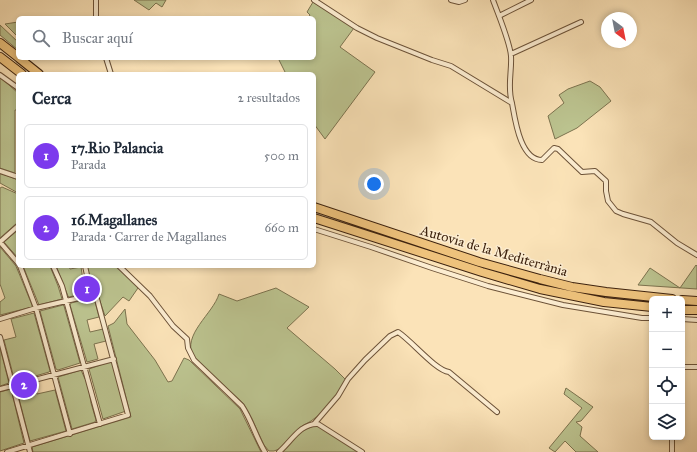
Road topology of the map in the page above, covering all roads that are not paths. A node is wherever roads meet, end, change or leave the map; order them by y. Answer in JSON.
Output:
{"nodes":[{"id":1,"x":96,"y":0,"type":"edge"},
{"id":2,"x":314,"y":0,"type":"edge"},
{"id":3,"x":451,"y":0,"type":"edge"},
{"id":4,"x":465,"y":0,"type":"edge"},
{"id":5,"x":492,"y":0,"type":"edge"},
{"id":6,"x":531,"y":0,"type":"edge"},
{"id":7,"x":96,"y":16,"type":"edge"},
{"id":8,"x":499,"y":16,"type":"junction"},
{"id":9,"x":581,"y":22,"type":"dead end"},
{"id":10,"x":0,"y":43,"type":"edge"},
{"id":11,"x":511,"y":54,"type":"junction"},
{"id":12,"x":0,"y":56,"type":"edge"},
{"id":13,"x":16,"y":56,"type":"edge"},
{"id":14,"x":21,"y":60,"type":"edge"},
{"id":15,"x":107,"y":60,"type":"edge"},
{"id":16,"x":20,"y":72,"type":"edge"},
{"id":17,"x":36,"y":72,"type":"edge"},
{"id":18,"x":110,"y":72,"type":"edge"},
{"id":19,"x":0,"y":75,"type":"edge"},
{"id":20,"x":16,"y":87,"type":"edge"},
{"id":21,"x":512,"y":102,"type":"junction"},
{"id":22,"x":0,"y":171,"type":"edge"},
{"id":23,"x":16,"y":176,"type":"edge"},
{"id":24,"x":316,"y":208,"type":"edge"},
{"id":25,"x":316,"y":219,"type":"edge"},
{"id":26,"x":16,"y":228,"type":"edge"},
{"id":27,"x":316,"y":230,"type":"edge"},
{"id":28,"x":0,"y":242,"type":"edge"},
{"id":29,"x":697,"y":255,"type":"edge"},
{"id":30,"x":16,"y":261,"type":"edge"},
{"id":31,"x":21,"y":268,"type":"edge"},
{"id":32,"x":54,"y":268,"type":"edge"},
{"id":33,"x":85,"y":268,"type":"edge"},
{"id":34,"x":121,"y":268,"type":"edge"},
{"id":35,"x":96,"y":294,"type":"junction"},
{"id":36,"x":649,"y":297,"type":"edge"},
{"id":37,"x":685,"y":300,"type":"edge"},
{"id":38,"x":697,"y":300,"type":"edge"},
{"id":39,"x":66,"y":302,"type":"junction"},
{"id":40,"x":649,"y":307,"type":"edge"},
{"id":41,"x":36,"y":308,"type":"junction"},
{"id":42,"x":685,"y":310,"type":"edge"},
{"id":43,"x":697,"y":310,"type":"edge"},
{"id":44,"x":649,"y":318,"type":"edge"},
{"id":45,"x":0,"y":319,"type":"edge"},
{"id":46,"x":685,"y":319,"type":"edge"},
{"id":47,"x":697,"y":320,"type":"edge"},
{"id":48,"x":0,"y":337,"type":"edge"},
{"id":49,"x":114,"y":359,"type":"junction"},
{"id":50,"x":84,"y":366,"type":"junction"},
{"id":51,"x":685,"y":367,"type":"edge"},
{"id":52,"x":697,"y":367,"type":"edge"},
{"id":53,"x":55,"y":375,"type":"junction"},
{"id":54,"x":13,"y":385,"type":"junction"},
{"id":55,"x":0,"y":389,"type":"edge"},
{"id":56,"x":498,"y":412,"type":"dead end"},
{"id":57,"x":100,"y":424,"type":"junction"},
{"id":58,"x":314,"y":424,"type":"junction"},
{"id":59,"x":70,"y":434,"type":"junction"},
{"id":60,"x":672,"y":440,"type":"edge"},
{"id":61,"x":28,"y":445,"type":"junction"},
{"id":62,"x":7,"y":452,"type":"edge"},
{"id":63,"x":30,"y":452,"type":"edge"},
{"id":64,"x":265,"y":452,"type":"edge"},
{"id":65,"x":279,"y":452,"type":"edge"},
{"id":66,"x":362,"y":452,"type":"edge"},
{"id":67,"x":672,"y":452,"type":"edge"}],
"edges":[{"from":1,"to":7,"type":"street"},
{"from":2,"to":21,"type":"street"},
{"from":3,"to":4,"type":"street"},
{"from":5,"to":8,"type":"street"},
{"from":6,"to":8,"type":"street"},
{"from":8,"to":11,"type":"street"},
{"from":9,"to":11,"type":"street"},
{"from":10,"to":13,"type":"highway"},
{"from":11,"to":21,"type":"street"},
{"from":12,"to":16,"type":"highway"},
{"from":14,"to":17,"type":"highway"},
{"from":15,"to":18,"type":"street"},
{"from":19,"to":20,"type":"street"},
{"from":21,"to":29,"type":"street"},
{"from":22,"to":23,"type":"street"},
{"from":24,"to":36,"type":"highway","name":"Autovia de la Mediterrània"},
{"from":25,"to":40,"type":"highway","name":"Autovia de la Mediterrània"},
{"from":26,"to":28,"type":"street"},
{"from":27,"to":44,"type":"street"},
{"from":28,"to":30,"type":"street"},
{"from":31,"to":41,"type":"street"},
{"from":32,"to":39,"type":"street"},
{"from":33,"to":35,"type":"street"},
{"from":34,"to":64,"type":"street"},
{"from":35,"to":39,"type":"street"},
{"from":35,"to":49,"type":"street"},
{"from":37,"to":38,"type":"highway"},
{"from":39,"to":41,"type":"street"},
{"from":39,"to":50,"type":"street"},
{"from":41,"to":45,"type":"street"},
{"from":41,"to":53,"type":"street"},
{"from":42,"to":43,"type":"highway"},
{"from":46,"to":47,"type":"street"},
{"from":48,"to":54,"type":"street"},
{"from":49,"to":50,"type":"street"},
{"from":49,"to":57,"type":"street"},
{"from":50,"to":53,"type":"street"},
{"from":50,"to":57,"type":"street"},
{"from":51,"to":52,"type":"street"},
{"from":53,"to":54,"type":"street"},
{"from":53,"to":59,"type":"street"},
{"from":54,"to":55,"type":"street"},
{"from":54,"to":61,"type":"street"},
{"from":56,"to":58,"type":"street"},
{"from":57,"to":59,"type":"street"},
{"from":58,"to":65,"type":"street"},
{"from":58,"to":66,"type":"street"},
{"from":59,"to":61,"type":"street"},
{"from":60,"to":67,"type":"street"},
{"from":61,"to":62,"type":"street"},
{"from":61,"to":63,"type":"street"}]}
